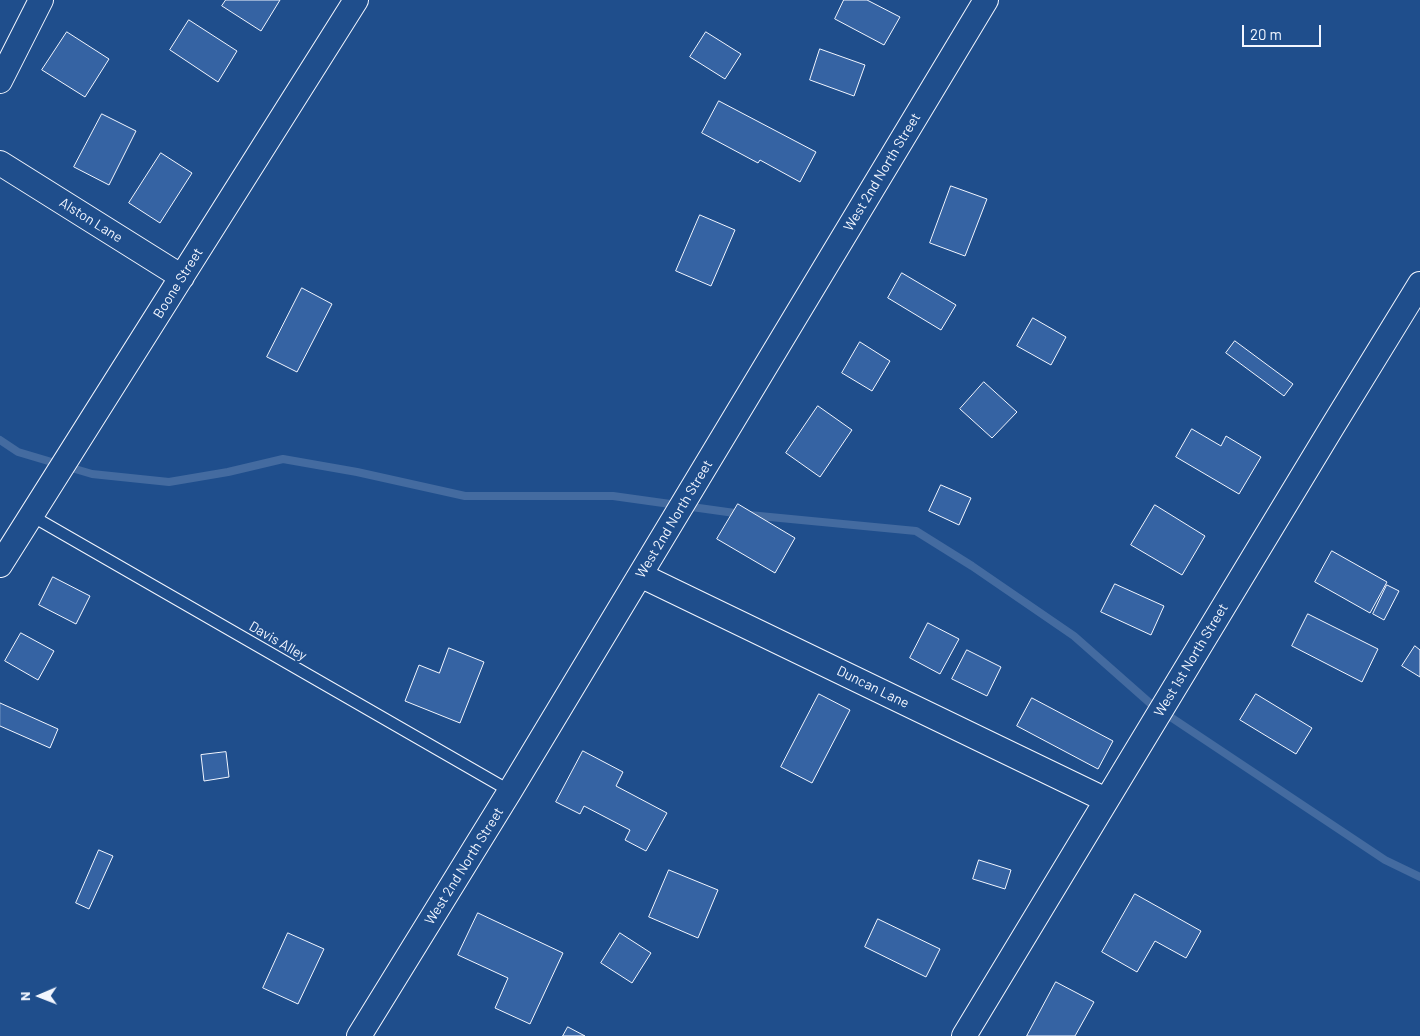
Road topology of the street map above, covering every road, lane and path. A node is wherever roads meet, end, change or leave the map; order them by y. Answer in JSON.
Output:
{"nodes":[{"id":1,"x":40,"y":0,"type":"edge"},
{"id":2,"x":356,"y":0,"type":"edge"},
{"id":3,"x":986,"y":0,"type":"edge"},
{"id":4,"x":0,"y":81,"type":"edge"},
{"id":5,"x":0,"y":163,"type":"edge"},
{"id":6,"x":182,"y":277,"type":"junction"},
{"id":7,"x":1420,"y":284,"type":"edge"},
{"id":8,"x":32,"y":516,"type":"junction"},
{"id":9,"x":0,"y":565,"type":"edge"},
{"id":10,"x":640,"y":575,"type":"junction"},
{"id":11,"x":510,"y":791,"type":"junction"},
{"id":12,"x":1106,"y":800,"type":"junction"},
{"id":13,"x":359,"y":1036,"type":"edge"},
{"id":14,"x":964,"y":1036,"type":"edge"}],
"edges":[{"from":1,"to":4,"type":"street"},
{"from":2,"to":6,"type":"street","name":"Boone Street"},
{"from":3,"to":10,"type":"street","name":"West 2nd North Street"},
{"from":5,"to":6,"type":"street","name":"Alston Lane"},
{"from":6,"to":8,"type":"street","name":"Boone Street"},
{"from":7,"to":12,"type":"street","name":"West 1st North Street"},
{"from":8,"to":9,"type":"street","name":"Boone Street"},
{"from":8,"to":11,"type":"lane","name":"Davis Alley"},
{"from":10,"to":11,"type":"street","name":"West 2nd North Street"},
{"from":10,"to":12,"type":"street","name":"Duncan Lane"},
{"from":11,"to":13,"type":"street","name":"West 2nd North Street"},
{"from":12,"to":14,"type":"street","name":"West 1st North Street"}]}
